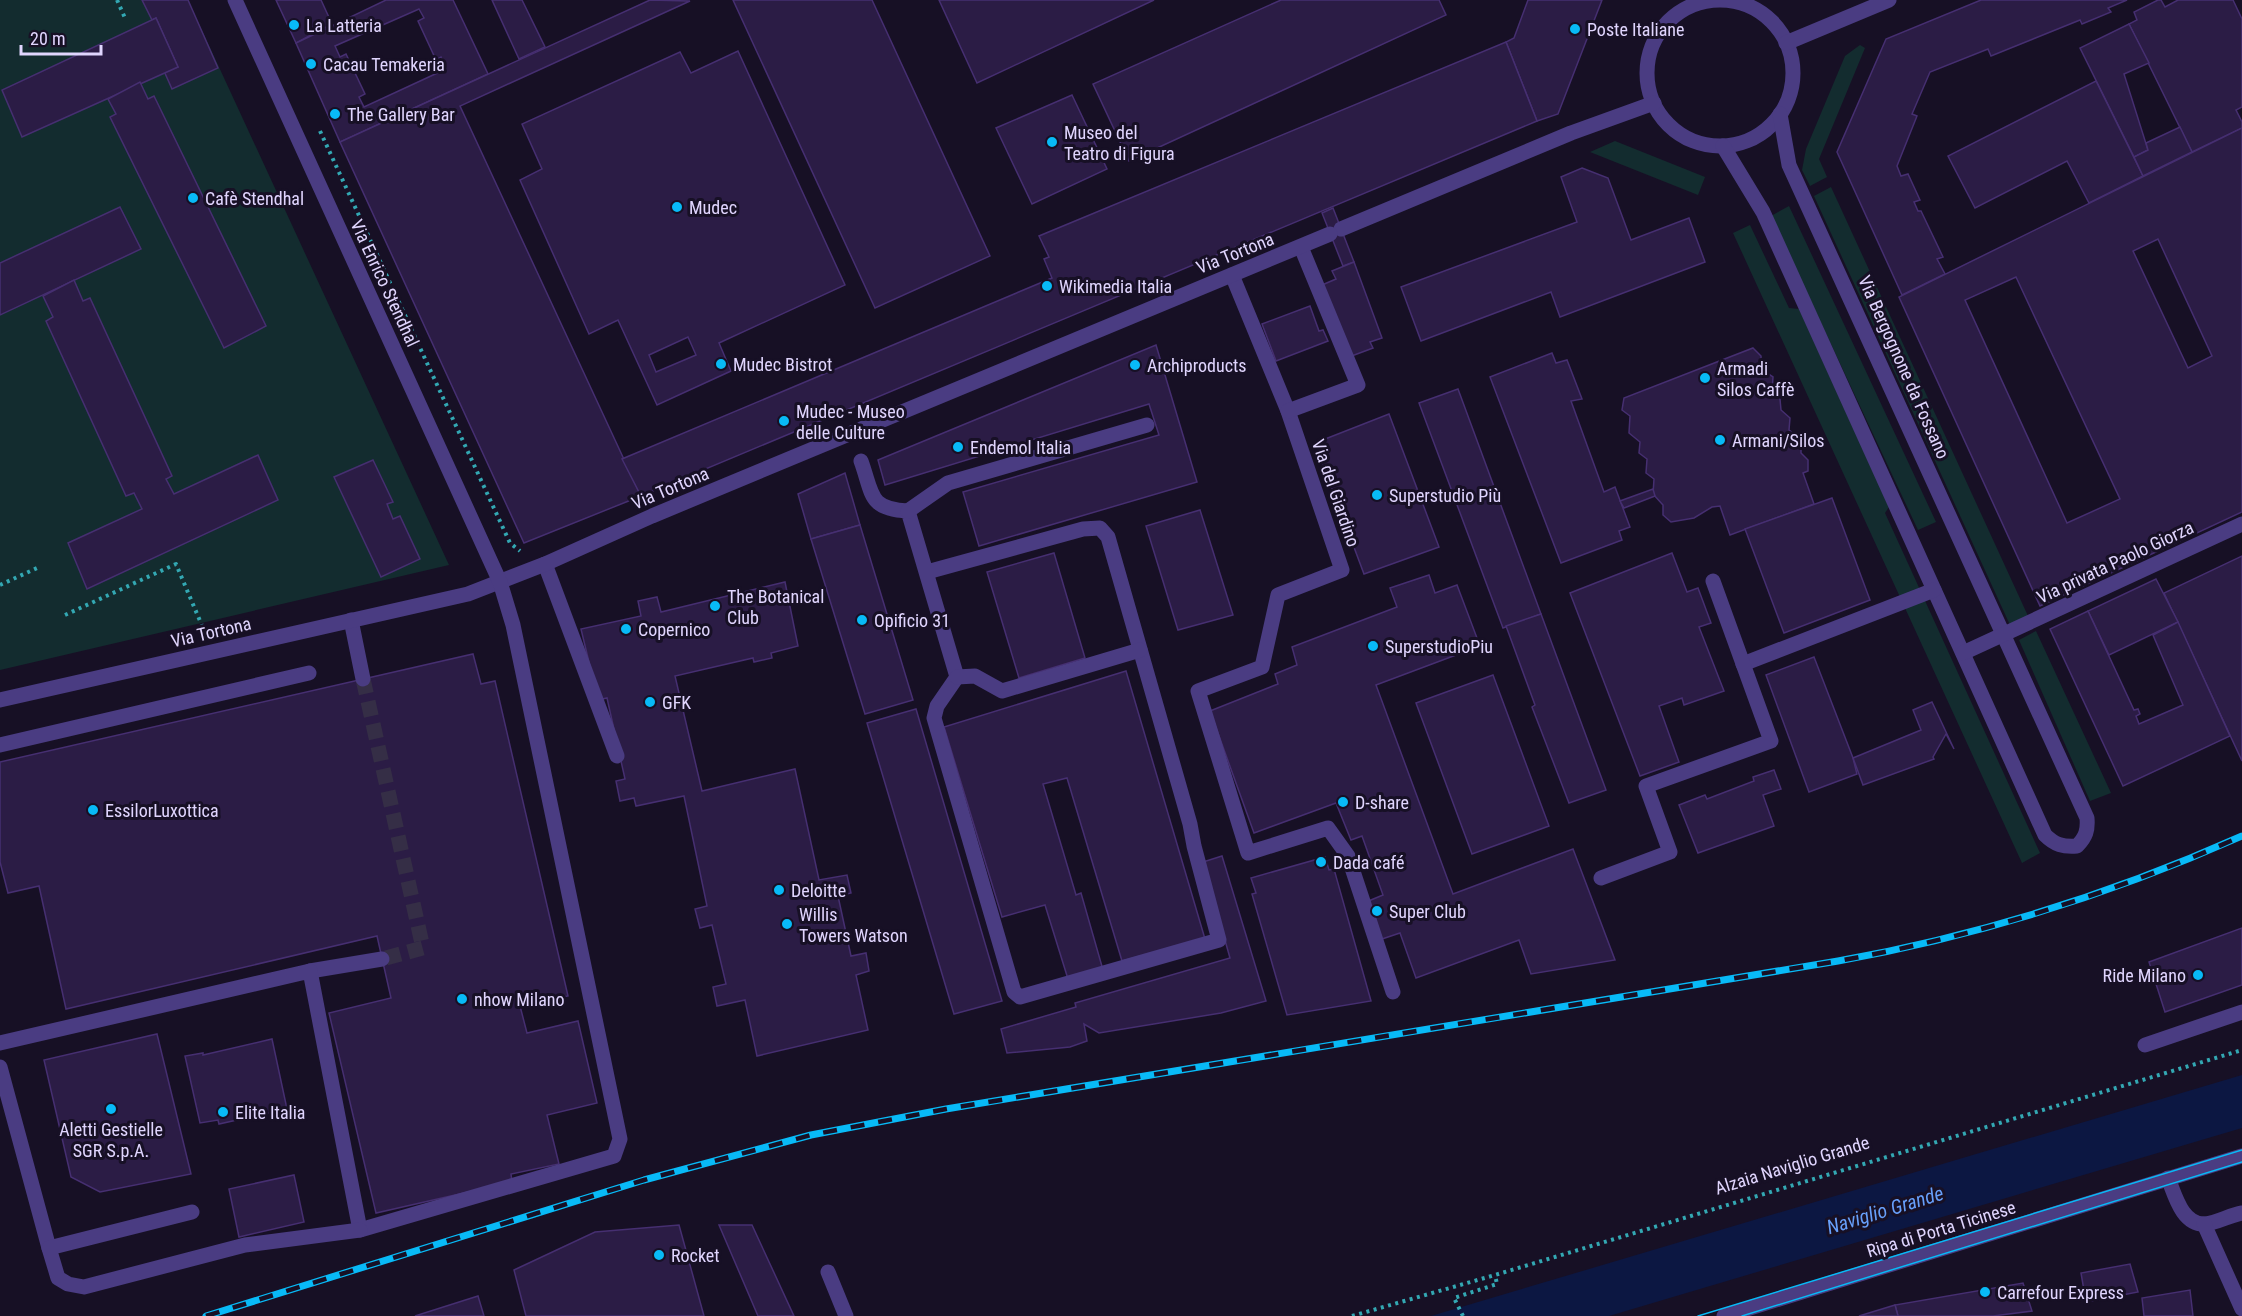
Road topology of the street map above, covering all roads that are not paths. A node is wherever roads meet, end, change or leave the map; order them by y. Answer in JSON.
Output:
{"nodes":[{"id":1,"x":235,"y":0,"type":"edge"},
{"id":2,"x":1889,"y":0,"type":"edge"},
{"id":3,"x":1687,"y":4,"type":"edge"},
{"id":4,"x":1786,"y":43,"type":"junction"},
{"id":5,"x":1654,"y":104,"type":"junction"},
{"id":6,"x":1780,"y":114,"type":"junction"},
{"id":7,"x":1723,"y":146,"type":"junction"},
{"id":8,"x":1301,"y":247,"type":"junction"},
{"id":9,"x":1232,"y":275,"type":"junction"},
{"id":10,"x":1288,"y":411,"type":"junction"},
{"id":11,"x":1147,"y":425,"type":"dead end"},
{"id":12,"x":861,"y":461,"type":"dead end"},
{"id":13,"x":908,"y":511,"type":"junction"},
{"id":14,"x":2242,"y":524,"type":"edge"},
{"id":15,"x":545,"y":564,"type":"junction"},
{"id":16,"x":927,"y":572,"type":"junction"},
{"id":17,"x":1713,"y":581,"type":"dead end"},
{"id":18,"x":501,"y":582,"type":"junction"},
{"id":19,"x":1934,"y":590,"type":"junction"},
{"id":20,"x":351,"y":620,"type":"junction"},
{"id":21,"x":2003,"y":634,"type":"junction"},
{"id":22,"x":1140,"y":650,"type":"junction"},
{"id":23,"x":1963,"y":653,"type":"junction"},
{"id":24,"x":1743,"y":664,"type":"junction"},
{"id":25,"x":309,"y":673,"type":"dead end"},
{"id":26,"x":957,"y":677,"type":"junction"},
{"id":27,"x":363,"y":679,"type":"tunnel mouth"},
{"id":28,"x":0,"y":700,"type":"edge"},
{"id":29,"x":0,"y":745,"type":"edge"},
{"id":30,"x":617,"y":756,"type":"dead end"},
{"id":31,"x":1601,"y":878,"type":"dead end"},
{"id":32,"x":382,"y":959,"type":"tunnel mouth"},
{"id":33,"x":310,"y":971,"type":"junction"},
{"id":34,"x":1393,"y":992,"type":"dead end"},
{"id":35,"x":2242,"y":1012,"type":"edge"},
{"id":36,"x":0,"y":1043,"type":"edge"},
{"id":37,"x":2145,"y":1045,"type":"dead end"},
{"id":38,"x":0,"y":1067,"type":"edge"},
{"id":39,"x":2242,"y":1156,"type":"edge"},
{"id":40,"x":2168,"y":1178,"type":"junction"},
{"id":41,"x":192,"y":1212,"type":"dead end"},
{"id":42,"x":2242,"y":1213,"type":"edge"},
{"id":43,"x":2204,"y":1224,"type":"junction"},
{"id":44,"x":360,"y":1230,"type":"junction"},
{"id":45,"x":49,"y":1248,"type":"junction"},
{"id":46,"x":828,"y":1272,"type":"dead end"},
{"id":47,"x":2242,"y":1309,"type":"edge"},
{"id":48,"x":846,"y":1316,"type":"edge"},
{"id":49,"x":1724,"y":1316,"type":"edge"}],
"edges":[{"from":1,"to":18,"type":"street","name":"Via Enrico Stendhal"},
{"from":2,"to":4,"type":"street"},
{"from":3,"to":4,"type":"street"},
{"from":3,"to":5,"type":"street"},
{"from":4,"to":6,"type":"street"},
{"from":5,"to":7,"type":"street"},
{"from":5,"to":8,"type":"street","name":"Via Tortona"},
{"from":6,"to":7,"type":"street"},
{"from":6,"to":21,"type":"street","name":"Via Bergognone da Fossano"},
{"from":7,"to":19,"type":"street","name":"Via Bergognone da Fossano"},
{"from":8,"to":9,"type":"street","name":"Via Tortona"},
{"from":8,"to":10,"type":"street"},
{"from":9,"to":10,"type":"street","name":"Via del Giardino"},
{"from":9,"to":15,"type":"street","name":"Via Tortona"},
{"from":10,"to":34,"type":"street","name":"Via del Giardino"},
{"from":11,"to":13,"type":"street"},
{"from":12,"to":13,"type":"street"},
{"from":13,"to":16,"type":"street"},
{"from":14,"to":21,"type":"street","name":"Via privata Paolo Giorza"},
{"from":15,"to":18,"type":"street","name":"Via Tortona"},
{"from":15,"to":30,"type":"street"},
{"from":16,"to":22,"type":"street"},
{"from":16,"to":26,"type":"street"},
{"from":17,"to":24,"type":"street"},
{"from":18,"to":20,"type":"street","name":"Via Tortona"},
{"from":18,"to":44,"type":"street","name":"Via Enrico Stendhal"},
{"from":19,"to":23,"type":"street","name":"Via Bergognone da Fossano"},
{"from":19,"to":24,"type":"street"},
{"from":20,"to":27,"type":"street"},
{"from":20,"to":28,"type":"street","name":"Via Tortona"},
{"from":21,"to":23,"type":"street"},
{"from":21,"to":23,"type":"street","name":"Via Bergognone da Fossano"},
{"from":22,"to":26,"type":"street"},
{"from":22,"to":26,"type":"street"},
{"from":24,"to":31,"type":"street"},
{"from":25,"to":29,"type":"street"},
{"from":32,"to":33,"type":"street"},
{"from":33,"to":36,"type":"street"},
{"from":33,"to":44,"type":"street"},
{"from":35,"to":37,"type":"street"},
{"from":38,"to":45,"type":"street"},
{"from":39,"to":40,"type":"street","name":"Ripa di Porta Ticinese"},
{"from":40,"to":43,"type":"street"},
{"from":40,"to":49,"type":"street","name":"Ripa di Porta Ticinese"},
{"from":41,"to":45,"type":"street"},
{"from":42,"to":43,"type":"street"},
{"from":43,"to":47,"type":"street"},
{"from":44,"to":45,"type":"street"},
{"from":46,"to":48,"type":"street"}]}
